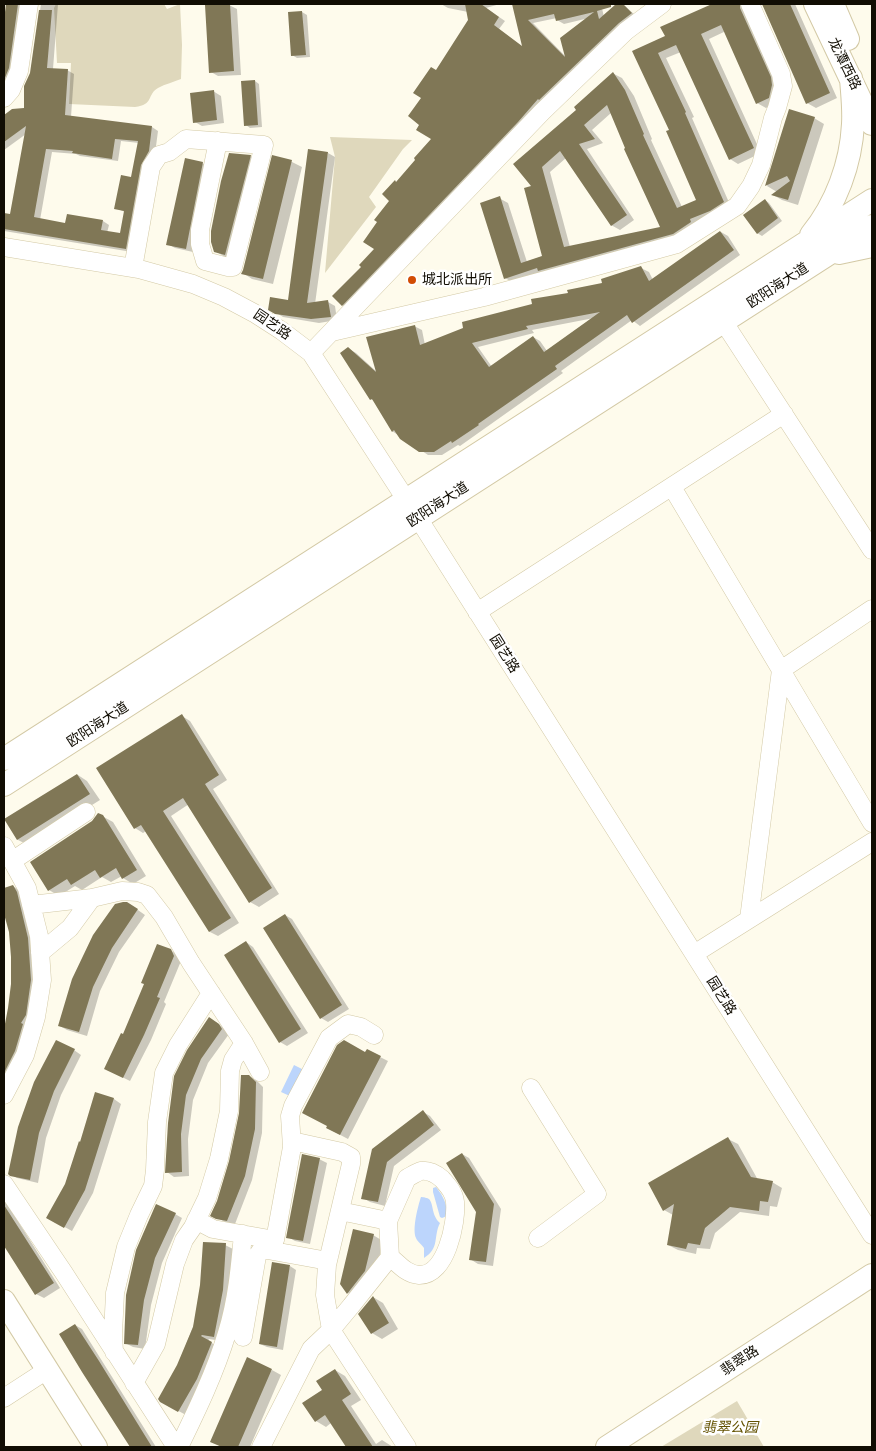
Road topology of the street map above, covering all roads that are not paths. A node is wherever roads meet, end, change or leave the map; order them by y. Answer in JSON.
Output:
{"nodes":[{"id":1,"x":29,"y":4,"type":"edge"},
{"id":2,"x":662,"y":4,"type":"edge"},
{"id":3,"x":750,"y":4,"type":"edge"},
{"id":4,"x":815,"y":4,"type":"edge"},
{"id":5,"x":833,"y":4,"type":"edge"},
{"id":6,"x":851,"y":78,"type":"junction"},
{"id":7,"x":872,"y":90,"type":"edge"},
{"id":8,"x":4,"y":98,"type":"edge"},
{"id":9,"x":872,"y":124,"type":"edge"},
{"id":10,"x":218,"y":141,"type":"junction"},
{"id":11,"x":872,"y":200,"type":"edge"},
{"id":12,"x":872,"y":226,"type":"edge"},
{"id":13,"x":872,"y":246,"type":"edge"},
{"id":14,"x":4,"y":247,"type":"edge"},
{"id":15,"x":807,"y":255,"type":"junction"},
{"id":16,"x":133,"y":268,"type":"junction"},
{"id":17,"x":723,"y":321,"type":"junction"},
{"id":18,"x":332,"y":332,"type":"junction"},
{"id":19,"x":311,"y":353,"type":"junction"},
{"id":20,"x":784,"y":414,"type":"junction"},
{"id":21,"x":672,"y":487,"type":"junction"},
{"id":22,"x":412,"y":509,"type":"junction"},
{"id":23,"x":872,"y":550,"type":"edge"},
{"id":24,"x":872,"y":609,"type":"edge"},
{"id":25,"x":477,"y":612,"type":"junction"},
{"id":26,"x":781,"y":670,"type":"junction"},
{"id":27,"x":4,"y":760,"type":"edge"},
{"id":28,"x":4,"y":785,"type":"edge"},
{"id":29,"x":86,"y":812,"type":"dead end"},
{"id":30,"x":872,"y":824,"type":"edge"},
{"id":31,"x":872,"y":842,"type":"edge"},
{"id":32,"x":4,"y":846,"type":"edge"},
{"id":33,"x":12,"y":862,"type":"junction"},
{"id":34,"x":92,"y":898,"type":"junction"},
{"id":35,"x":31,"y":905,"type":"junction"},
{"id":36,"x":749,"y":919,"type":"junction"},
{"id":37,"x":40,"y":953,"type":"junction"},
{"id":38,"x":694,"y":954,"type":"junction"},
{"id":39,"x":211,"y":993,"type":"junction"},
{"id":40,"x":374,"y":1034,"type":"dead end"},
{"id":41,"x":244,"y":1043,"type":"junction"},
{"id":42,"x":260,"y":1072,"type":"dead end"},
{"id":43,"x":531,"y":1088,"type":"dead end"},
{"id":44,"x":4,"y":1095,"type":"edge"},
{"id":45,"x":292,"y":1141,"type":"junction"},
{"id":46,"x":4,"y":1184,"type":"edge"},
{"id":47,"x":340,"y":1211,"type":"junction"},
{"id":48,"x":196,"y":1220,"type":"junction"},
{"id":49,"x":388,"y":1221,"type":"junction"},
{"id":50,"x":242,"y":1234,"type":"junction"},
{"id":51,"x":872,"y":1235,"type":"edge"},
{"id":52,"x":538,"y":1238,"type":"dead end"},
{"id":53,"x":390,"y":1257,"type":"junction"},
{"id":54,"x":328,"y":1261,"type":"junction"},
{"id":55,"x":872,"y":1275,"type":"edge"},
{"id":56,"x":4,"y":1301,"type":"edge"},
{"id":57,"x":331,"y":1330,"type":"junction"},
{"id":58,"x":243,"y":1337,"type":"dead end"},
{"id":59,"x":114,"y":1352,"type":"junction"},
{"id":60,"x":47,"y":1370,"type":"junction"},
{"id":61,"x":134,"y":1383,"type":"junction"},
{"id":62,"x":4,"y":1398,"type":"edge"},
{"id":63,"x":96,"y":1447,"type":"edge"},
{"id":64,"x":177,"y":1447,"type":"edge"},
{"id":65,"x":261,"y":1447,"type":"edge"},
{"id":66,"x":407,"y":1447,"type":"edge"},
{"id":67,"x":607,"y":1447,"type":"edge"}],
"edges":[{"from":1,"to":8,"type":"street"},
{"from":2,"to":18,"type":"street"},
{"from":3,"to":18,"type":"street"},
{"from":4,"to":6,"type":"main road","name":"龙潭西路"},
{"from":5,"to":7,"type":"main road","name":"龙潭西路"},
{"from":6,"to":9,"type":"main road","name":"龙潭西路"},
{"from":6,"to":15,"type":"main road"},
{"from":10,"to":10,"type":"street"},
{"from":10,"to":16,"type":"street"},
{"from":11,"to":15,"type":"main road","name":"欧阳海大道"},
{"from":12,"to":15,"type":"main road","name":"欧阳海大道"},
{"from":13,"to":15,"type":"main road"},
{"from":14,"to":16,"type":"street","name":"园艺路"},
{"from":15,"to":17,"type":"main road","name":"欧阳海大道"},
{"from":15,"to":22,"type":"main road","name":"欧阳海大道"},
{"from":16,"to":19,"type":"street","name":"园艺路"},
{"from":17,"to":20,"type":"street"},
{"from":17,"to":22,"type":"main road","name":"欧阳海大道"},
{"from":18,"to":19,"type":"street"},
{"from":19,"to":22,"type":"street","name":"园艺路"},
{"from":20,"to":21,"type":"street"},
{"from":20,"to":23,"type":"street"},
{"from":21,"to":25,"type":"street"},
{"from":21,"to":26,"type":"street"},
{"from":22,"to":25,"type":"street","name":"园艺路"},
{"from":22,"to":27,"type":"main road","name":"欧阳海大道"},
{"from":22,"to":28,"type":"main road","name":"欧阳海大道"},
{"from":24,"to":26,"type":"street"},
{"from":25,"to":38,"type":"street","name":"园艺路"},
{"from":26,"to":30,"type":"street"},
{"from":26,"to":36,"type":"street"},
{"from":29,"to":33,"type":"street"},
{"from":31,"to":36,"type":"street"},
{"from":32,"to":33,"type":"street"},
{"from":33,"to":35,"type":"street"},
{"from":34,"to":35,"type":"street"},
{"from":34,"to":37,"type":"street"},
{"from":34,"to":39,"type":"street"},
{"from":35,"to":37,"type":"street"},
{"from":36,"to":38,"type":"street"},
{"from":37,"to":44,"type":"street"},
{"from":38,"to":51,"type":"street","name":"园艺路"},
{"from":39,"to":41,"type":"street"},
{"from":39,"to":59,"type":"street"},
{"from":40,"to":45,"type":"street"},
{"from":41,"to":42,"type":"street"},
{"from":41,"to":48,"type":"street"},
{"from":43,"to":52,"type":"street"},
{"from":45,"to":47,"type":"street"},
{"from":45,"to":50,"type":"street"},
{"from":46,"to":59,"type":"street"},
{"from":47,"to":49,"type":"street"},
{"from":47,"to":54,"type":"street"},
{"from":48,"to":50,"type":"street"},
{"from":48,"to":61,"type":"street"},
{"from":49,"to":53,"type":"street"},
{"from":49,"to":53,"type":"street"},
{"from":50,"to":64,"type":"street"},
{"from":53,"to":57,"type":"street"},
{"from":54,"to":57,"type":"street"},
{"from":54,"to":58,"type":"street"},
{"from":55,"to":67,"type":"main road","name":"翡翠路"},
{"from":56,"to":60,"type":"main road"},
{"from":57,"to":65,"type":"street"},
{"from":57,"to":66,"type":"street"},
{"from":59,"to":61,"type":"street"},
{"from":60,"to":62,"type":"street"},
{"from":60,"to":63,"type":"main road"},
{"from":61,"to":64,"type":"street"}]}
